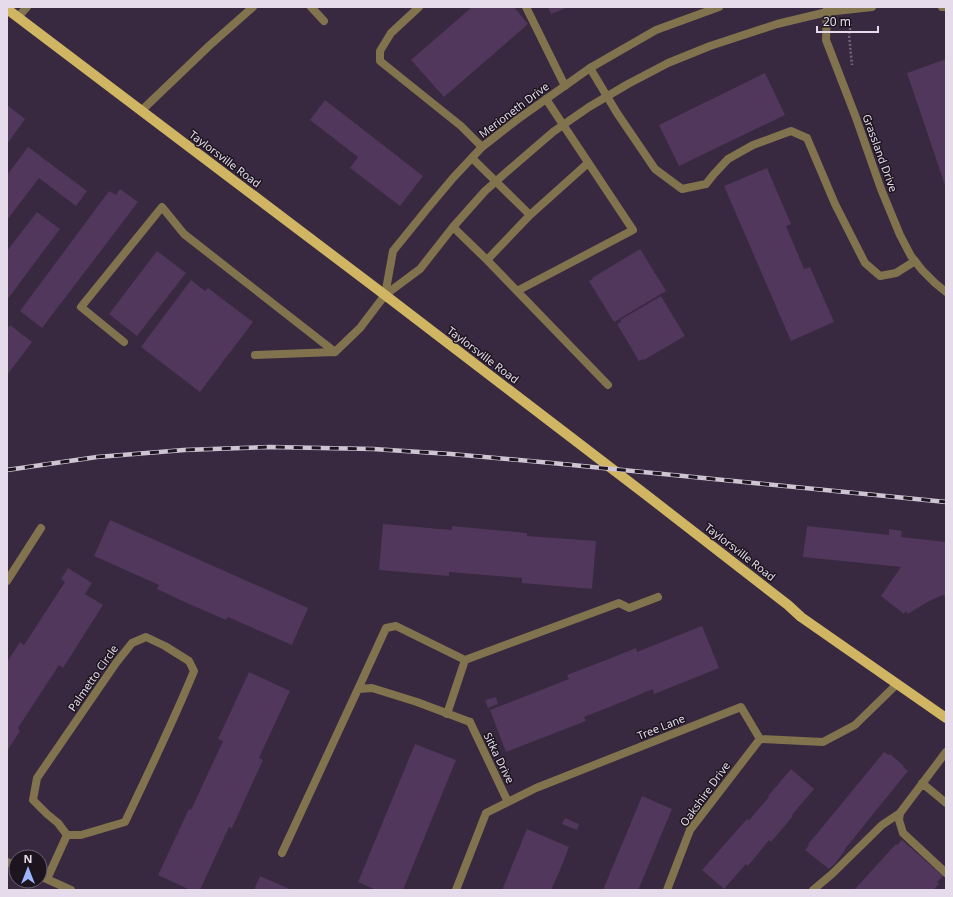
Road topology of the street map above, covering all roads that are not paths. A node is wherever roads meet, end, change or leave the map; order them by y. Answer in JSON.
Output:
{"nodes":[{"id":1,"x":27,"y":7,"type":"edge"},
{"id":2,"x":253,"y":7,"type":"edge"},
{"id":3,"x":311,"y":7,"type":"edge"},
{"id":4,"x":418,"y":7,"type":"edge"},
{"id":5,"x":526,"y":7,"type":"edge"},
{"id":6,"x":719,"y":7,"type":"edge"},
{"id":7,"x":872,"y":7,"type":"edge"},
{"id":8,"x":942,"y":7,"type":"edge"},
{"id":9,"x":946,"y":7,"type":"edge"},
{"id":10,"x":7,"y":9,"type":"edge"},
{"id":11,"x":827,"y":10,"type":"edge"},
{"id":12,"x":18,"y":17,"type":"junction"},
{"id":13,"x":324,"y":21,"type":"dead end"},
{"id":14,"x":590,"y":68,"type":"junction"},
{"id":15,"x":565,"y":86,"type":"junction"},
{"id":16,"x":607,"y":96,"type":"junction"},
{"id":17,"x":546,"y":99,"type":"junction"},
{"id":18,"x":141,"y":111,"type":"junction"},
{"id":19,"x":563,"y":125,"type":"junction"},
{"id":20,"x":482,"y":147,"type":"junction"},
{"id":21,"x":472,"y":158,"type":"junction"},
{"id":22,"x":588,"y":163,"type":"junction"},
{"id":23,"x":496,"y":182,"type":"junction"},
{"id":24,"x":530,"y":215,"type":"junction"},
{"id":25,"x":453,"y":228,"type":"junction"},
{"id":26,"x":487,"y":260,"type":"junction"},
{"id":27,"x":915,"y":261,"type":"junction"},
{"id":28,"x":517,"y":291,"type":"junction"},
{"id":29,"x":946,"y":292,"type":"edge"},
{"id":30,"x":385,"y":295,"type":"junction"},
{"id":31,"x":124,"y":342,"type":"dead end"},
{"id":32,"x":335,"y":352,"type":"junction"},
{"id":33,"x":255,"y":354,"type":"dead end"},
{"id":34,"x":608,"y":385,"type":"dead end"},
{"id":35,"x":41,"y":528,"type":"dead end"},
{"id":36,"x":7,"y":581,"type":"edge"},
{"id":37,"x":658,"y":597,"type":"dead end"},
{"id":38,"x":465,"y":660,"type":"junction"},
{"id":39,"x":897,"y":684,"type":"junction"},
{"id":40,"x":358,"y":689,"type":"junction"},
{"id":41,"x":447,"y":714,"type":"junction"},
{"id":42,"x":946,"y":718,"type":"edge"},
{"id":43,"x":760,"y":739,"type":"junction"},
{"id":44,"x":946,"y":752,"type":"edge"},
{"id":45,"x":922,"y":783,"type":"junction"},
{"id":46,"x":508,"y":802,"type":"junction"},
{"id":47,"x":946,"y":803,"type":"edge"},
{"id":48,"x":900,"y":813,"type":"junction"},
{"id":49,"x":67,"y":835,"type":"junction"},
{"id":50,"x":282,"y":853,"type":"dead end"},
{"id":51,"x":48,"y":871,"type":"edge"},
{"id":52,"x":946,"y":873,"type":"edge"},
{"id":53,"x":48,"y":880,"type":"edge"},
{"id":54,"x":72,"y":890,"type":"edge"},
{"id":55,"x":456,"y":890,"type":"edge"},
{"id":56,"x":667,"y":890,"type":"edge"},
{"id":57,"x":814,"y":890,"type":"edge"}],
"edges":[{"from":1,"to":12,"type":"street"},
{"from":2,"to":18,"type":"street"},
{"from":3,"to":13,"type":"street"},
{"from":4,"to":20,"type":"street"},
{"from":5,"to":15,"type":"street"},
{"from":6,"to":14,"type":"street","name":"Merioneth Drive"},
{"from":7,"to":11,"type":"street"},
{"from":8,"to":9,"type":"street"},
{"from":10,"to":12,"type":"main road","name":"Taylorsville Road"},
{"from":11,"to":16,"type":"street"},
{"from":11,"to":27,"type":"street","name":"Grassland Drive"},
{"from":12,"to":18,"type":"main road","name":"Taylorsville Road"},
{"from":14,"to":15,"type":"street","name":"Merioneth Drive"},
{"from":14,"to":16,"type":"street"},
{"from":15,"to":17,"type":"street","name":"Merioneth Drive"},
{"from":16,"to":19,"type":"street"},
{"from":16,"to":27,"type":"street"},
{"from":17,"to":19,"type":"street"},
{"from":17,"to":20,"type":"street","name":"Merioneth Drive"},
{"from":18,"to":30,"type":"main road","name":"Taylorsville Road"},
{"from":19,"to":22,"type":"street"},
{"from":19,"to":23,"type":"street"},
{"from":20,"to":21,"type":"street","name":"Merioneth Drive"},
{"from":21,"to":23,"type":"street"},
{"from":21,"to":30,"type":"street","name":"Merioneth Drive"},
{"from":22,"to":24,"type":"street"},
{"from":22,"to":28,"type":"street"},
{"from":23,"to":24,"type":"street"},
{"from":23,"to":25,"type":"street"},
{"from":24,"to":26,"type":"street"},
{"from":25,"to":26,"type":"street"},
{"from":25,"to":30,"type":"street"},
{"from":26,"to":28,"type":"street"},
{"from":27,"to":29,"type":"street","name":"Grassland Drive"},
{"from":28,"to":34,"type":"street"},
{"from":30,"to":32,"type":"street"},
{"from":30,"to":39,"type":"main road","name":"Taylorsville Road"},
{"from":31,"to":32,"type":"street"},
{"from":32,"to":33,"type":"street"},
{"from":35,"to":36,"type":"street"},
{"from":37,"to":38,"type":"street"},
{"from":38,"to":40,"type":"street"},
{"from":38,"to":41,"type":"street"},
{"from":39,"to":42,"type":"main road","name":"Taylorsville Road"},
{"from":39,"to":43,"type":"street"},
{"from":40,"to":41,"type":"street"},
{"from":40,"to":50,"type":"street"},
{"from":41,"to":46,"type":"street","name":"Sitka Drive"},
{"from":43,"to":46,"type":"street","name":"Tree Lane"},
{"from":43,"to":56,"type":"street","name":"Oakshire Drive"},
{"from":44,"to":45,"type":"street"},
{"from":45,"to":47,"type":"street"},
{"from":45,"to":48,"type":"street"},
{"from":46,"to":55,"type":"street","name":"Tree Lane"},
{"from":48,"to":52,"type":"street"},
{"from":48,"to":57,"type":"street"},
{"from":49,"to":49,"type":"street","name":"Palmetto Circle"},
{"from":49,"to":51,"type":"street"},
{"from":53,"to":54,"type":"street"}]}
